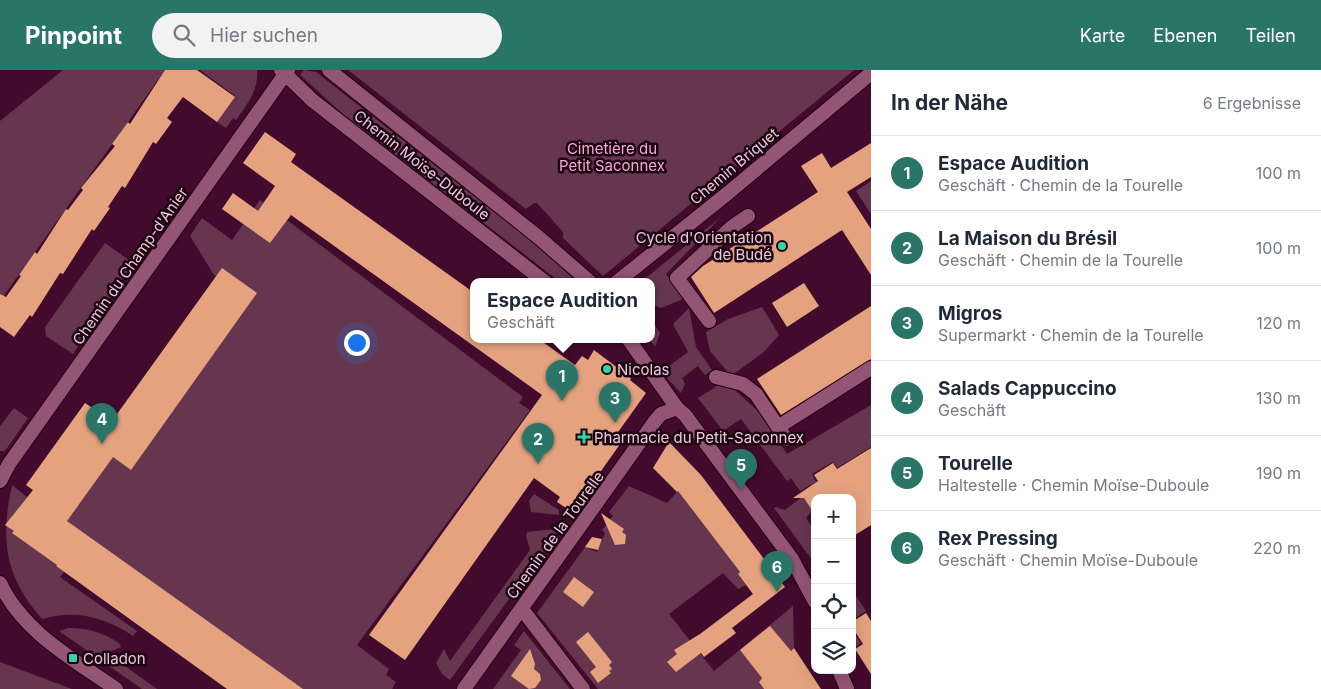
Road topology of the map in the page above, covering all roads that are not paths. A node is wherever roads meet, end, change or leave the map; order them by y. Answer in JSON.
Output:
{"nodes":[{"id":1,"x":329,"y":70,"type":"edge"},
{"id":2,"x":285,"y":71,"type":"edge"},
{"id":3,"x":871,"y":73,"type":"edge"},
{"id":4,"x":748,"y":216,"type":"dead end"},
{"id":5,"x":540,"y":278,"type":"edge"},
{"id":6,"x":586,"y":278,"type":"edge"},
{"id":7,"x":622,"y":278,"type":"edge"},
{"id":8,"x":709,"y":321,"type":"dead end"},
{"id":9,"x":631,"y":343,"type":"edge"},
{"id":10,"x":871,"y":368,"type":"edge"},
{"id":11,"x":716,"y":377,"type":"dead end"},
{"id":12,"x":677,"y":408,"type":"junction"},
{"id":13,"x":778,"y":427,"type":"junction"},
{"id":14,"x":786,"y":439,"type":"dead end"},
{"id":15,"x":0,"y":480,"type":"edge"},
{"id":16,"x":1,"y":590,"type":"edge"},
{"id":17,"x":811,"y":595,"type":"edge"},
{"id":18,"x":522,"y":609,"type":"junction"},
{"id":19,"x":841,"y":674,"type":"edge"},
{"id":20,"x":116,"y":689,"type":"edge"},
{"id":21,"x":464,"y":689,"type":"edge"},
{"id":22,"x":583,"y":689,"type":"edge"},
{"id":23,"x":847,"y":689,"type":"edge"}],
"edges":[{"from":1,"to":6,"type":"street","name":"Chemin Moïse-Duboule"},
{"from":2,"to":5,"type":"street","name":"Chemin Moïse-Duboule"},
{"from":2,"to":15,"type":"street","name":"Chemin du Champ-d'Anier"},
{"from":3,"to":7,"type":"street","name":"Chemin Briquet"},
{"from":4,"to":8,"type":"street"},
{"from":9,"to":12,"type":"street"},
{"from":10,"to":13,"type":"street"},
{"from":11,"to":13,"type":"street"},
{"from":12,"to":17,"type":"street"},
{"from":12,"to":18,"type":"street","name":"Chemin de la Tourelle"},
{"from":13,"to":14,"type":"street"},
{"from":16,"to":20,"type":"street"},
{"from":18,"to":21,"type":"street","name":"Chemin de la Tourelle"},
{"from":18,"to":22,"type":"street"},
{"from":19,"to":23,"type":"street"}]}
